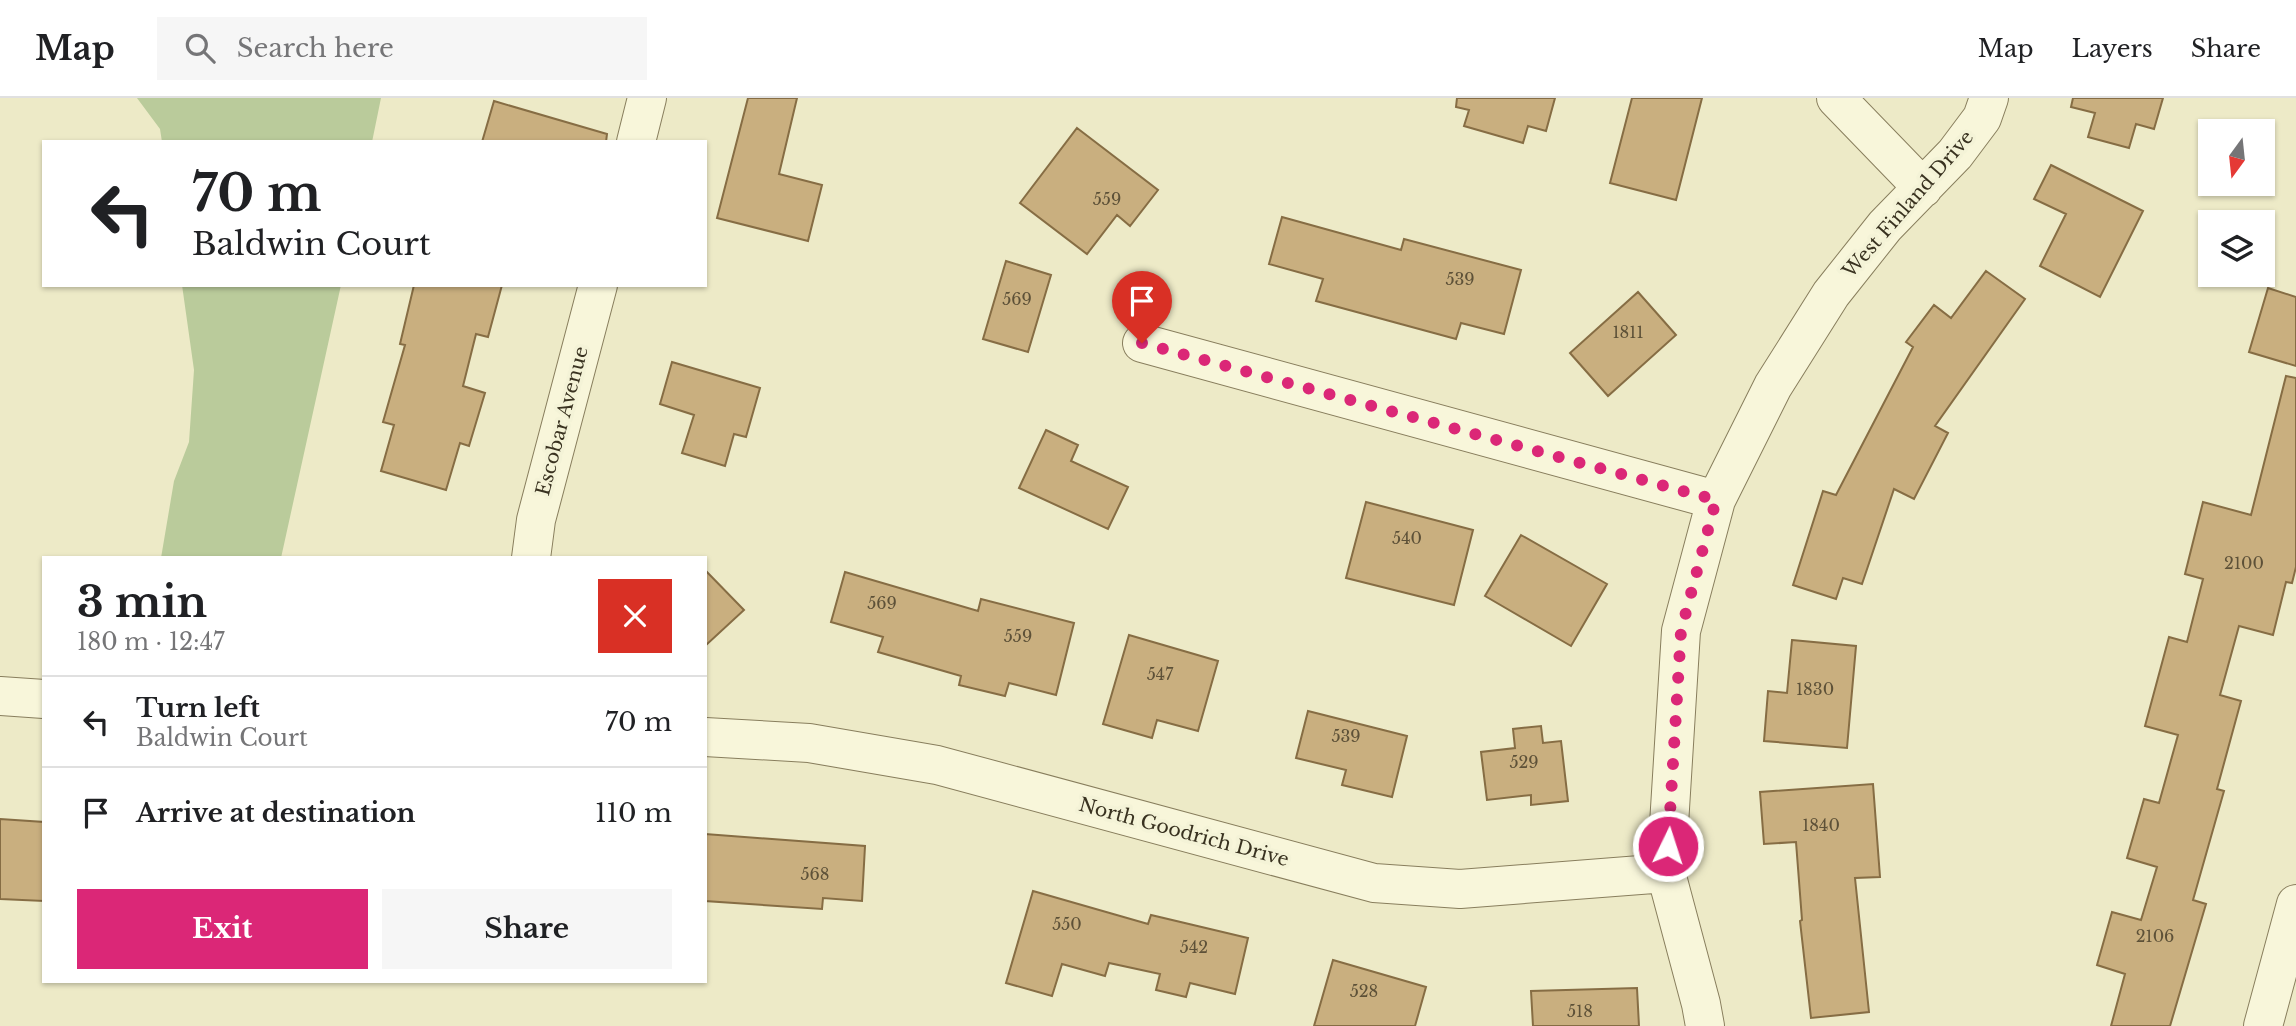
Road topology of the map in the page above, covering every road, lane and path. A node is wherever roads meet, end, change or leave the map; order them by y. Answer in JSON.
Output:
{"nodes":[{"id":1,"x":647,"y":98,"type":"edge"},
{"id":2,"x":1836,"y":98,"type":"edge"},
{"id":3,"x":1989,"y":98,"type":"edge"},
{"id":4,"x":636,"y":140,"type":"edge"},
{"id":5,"x":1923,"y":188,"type":"junction"},
{"id":6,"x":597,"y":287,"type":"edge"},
{"id":7,"x":1142,"y":343,"type":"dead end"},
{"id":8,"x":1716,"y":500,"type":"junction"},
{"id":9,"x":531,"y":556,"type":"edge"},
{"id":10,"x":0,"y":696,"type":"edge"},
{"id":11,"x":42,"y":699,"type":"edge"},
{"id":12,"x":707,"y":737,"type":"edge"},
{"id":13,"x":1666,"y":873,"type":"junction"},
{"id":14,"x":2296,"y":904,"type":"edge"},
{"id":15,"x":1705,"y":1026,"type":"edge"},
{"id":16,"x":2263,"y":1026,"type":"edge"}],
"edges":[{"from":1,"to":4,"type":"street"},
{"from":2,"to":5,"type":"street"},
{"from":3,"to":5,"type":"street","name":"West Finland Drive"},
{"from":5,"to":8,"type":"street","name":"West Finland Drive"},
{"from":6,"to":9,"type":"street","name":"Escobar Avenue"},
{"from":7,"to":8,"type":"street"},
{"from":8,"to":13,"type":"street","name":"West Finland Drive"},
{"from":10,"to":11,"type":"street"},
{"from":12,"to":13,"type":"street","name":"North Goodrich Drive"},
{"from":13,"to":15,"type":"street","name":"West Finland Drive"},
{"from":14,"to":16,"type":"street"}]}
